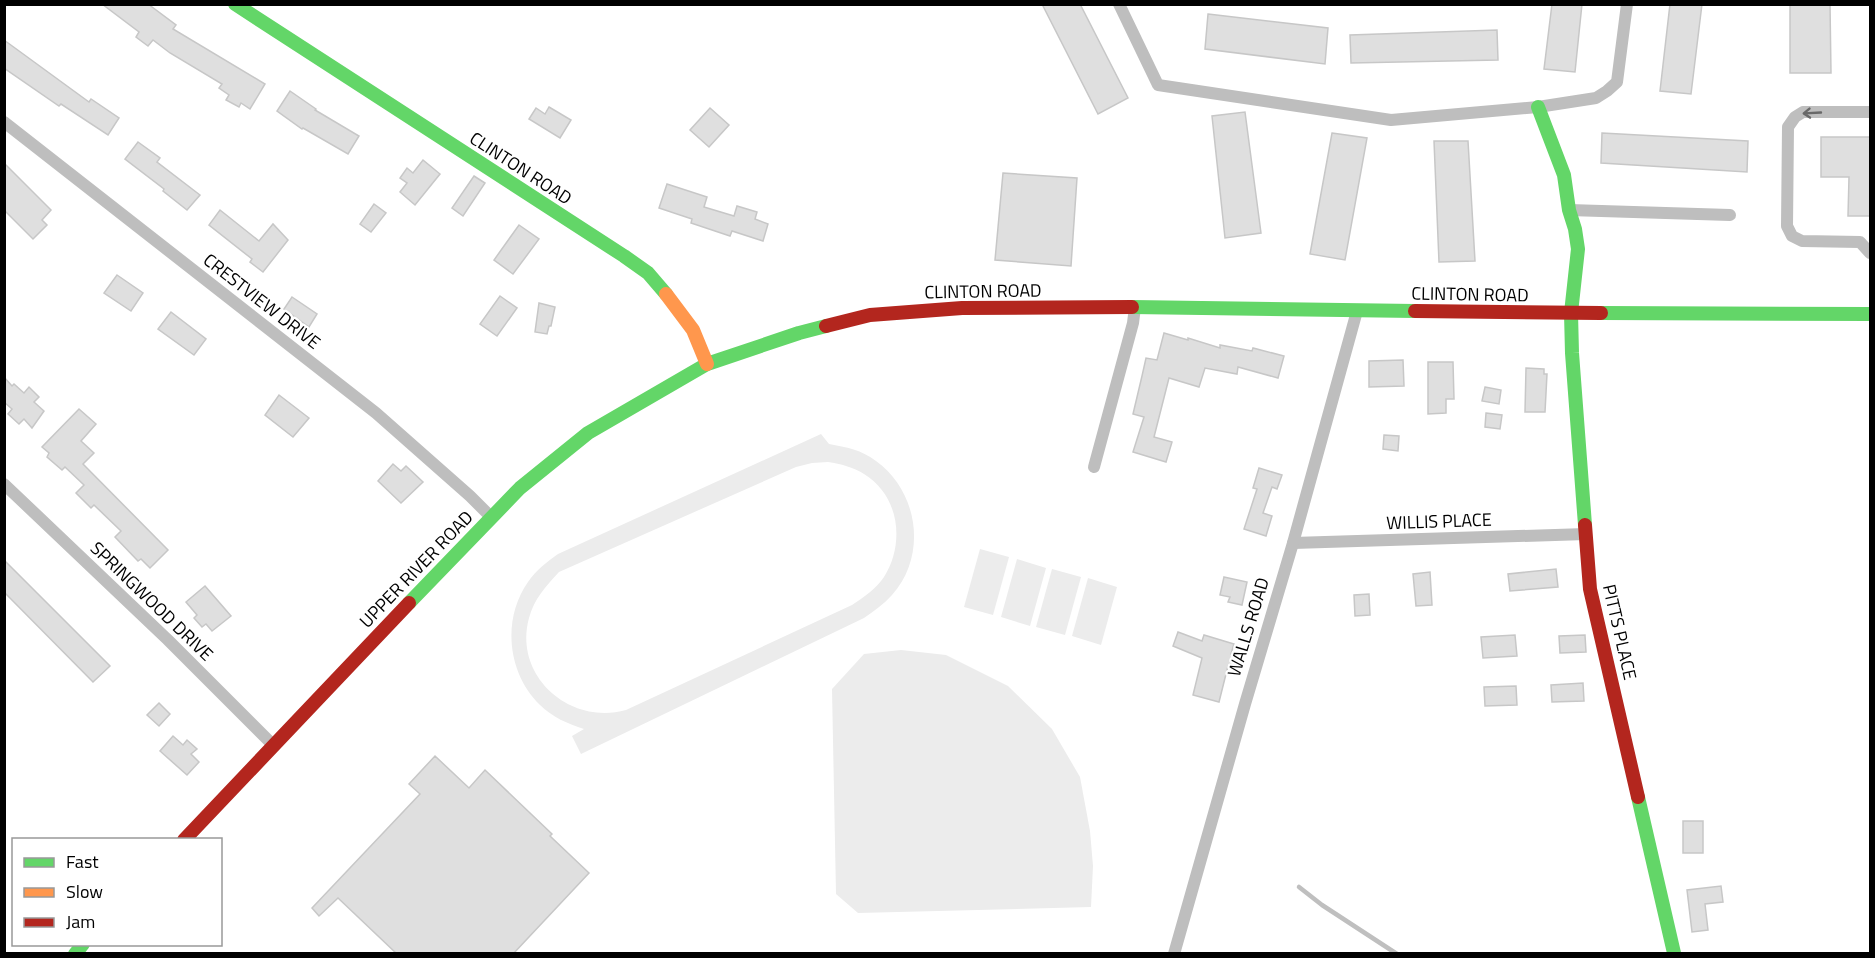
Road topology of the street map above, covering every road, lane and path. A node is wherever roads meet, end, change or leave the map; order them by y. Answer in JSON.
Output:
{"nodes":[{"id":1,"x":235,"y":4,"type":"edge"},
{"id":2,"x":1119,"y":4,"type":"edge"},
{"id":3,"x":1627,"y":4,"type":"edge"},
{"id":4,"x":1538,"y":107,"type":"junction"},
{"id":5,"x":1870,"y":112,"type":"edge"},
{"id":6,"x":4,"y":122,"type":"edge"},
{"id":7,"x":1569,"y":210,"type":"junction"},
{"id":8,"x":1730,"y":215,"type":"dead end"},
{"id":9,"x":1865,"y":243,"type":"edge"},
{"id":10,"x":1870,"y":253,"type":"edge"},
{"id":11,"x":1135,"y":307,"type":"junction"},
{"id":12,"x":1357,"y":311,"type":"junction"},
{"id":13,"x":1571,"y":313,"type":"junction"},
{"id":14,"x":1870,"y":314,"type":"edge"},
{"id":15,"x":707,"y":364,"type":"junction"},
{"id":16,"x":1094,"y":467,"type":"dead end"},
{"id":17,"x":4,"y":484,"type":"edge"},
{"id":18,"x":491,"y":517,"type":"junction"},
{"id":19,"x":1586,"y":534,"type":"junction"},
{"id":20,"x":1293,"y":543,"type":"junction"},
{"id":21,"x":273,"y":745,"type":"junction"},
{"id":22,"x":185,"y":838,"type":"edge"},
{"id":23,"x":1674,"y":952,"type":"edge"},
{"id":24,"x":1174,"y":954,"type":"edge"}],
"edges":[{"from":1,"to":15,"type":"street","name":"CLINTON ROAD"},
{"from":2,"to":4,"type":"street"},
{"from":3,"to":4,"type":"street"},
{"from":4,"to":7,"type":"street","name":"PITTS PLACE"},
{"from":5,"to":9,"type":"street","one_way":true},
{"from":6,"to":18,"type":"street","name":"CRESTVIEW DRIVE"},
{"from":7,"to":8,"type":"street"},
{"from":7,"to":13,"type":"street","name":"PITTS PLACE"},
{"from":9,"to":10,"type":"street"},
{"from":11,"to":12,"type":"street","name":"CLINTON ROAD"},
{"from":11,"to":15,"type":"street","name":"CLINTON ROAD"},
{"from":11,"to":16,"type":"street"},
{"from":12,"to":13,"type":"street","name":"CLINTON ROAD"},
{"from":12,"to":20,"type":"street","name":"WALLS ROAD"},
{"from":13,"to":14,"type":"street","name":"CLINTON ROAD"},
{"from":13,"to":19,"type":"street","name":"PITTS PLACE"},
{"from":15,"to":18,"type":"street","name":"UPPER RIVER ROAD"},
{"from":17,"to":21,"type":"street","name":"SPRINGWOOD DRIVE"},
{"from":18,"to":21,"type":"street","name":"UPPER RIVER ROAD"},
{"from":19,"to":20,"type":"street","name":"WILLIS PLACE"},
{"from":19,"to":23,"type":"street","name":"PITTS PLACE"},
{"from":20,"to":24,"type":"street","name":"WALLS ROAD"},
{"from":21,"to":22,"type":"street","name":"UPPER RIVER ROAD"}]}
